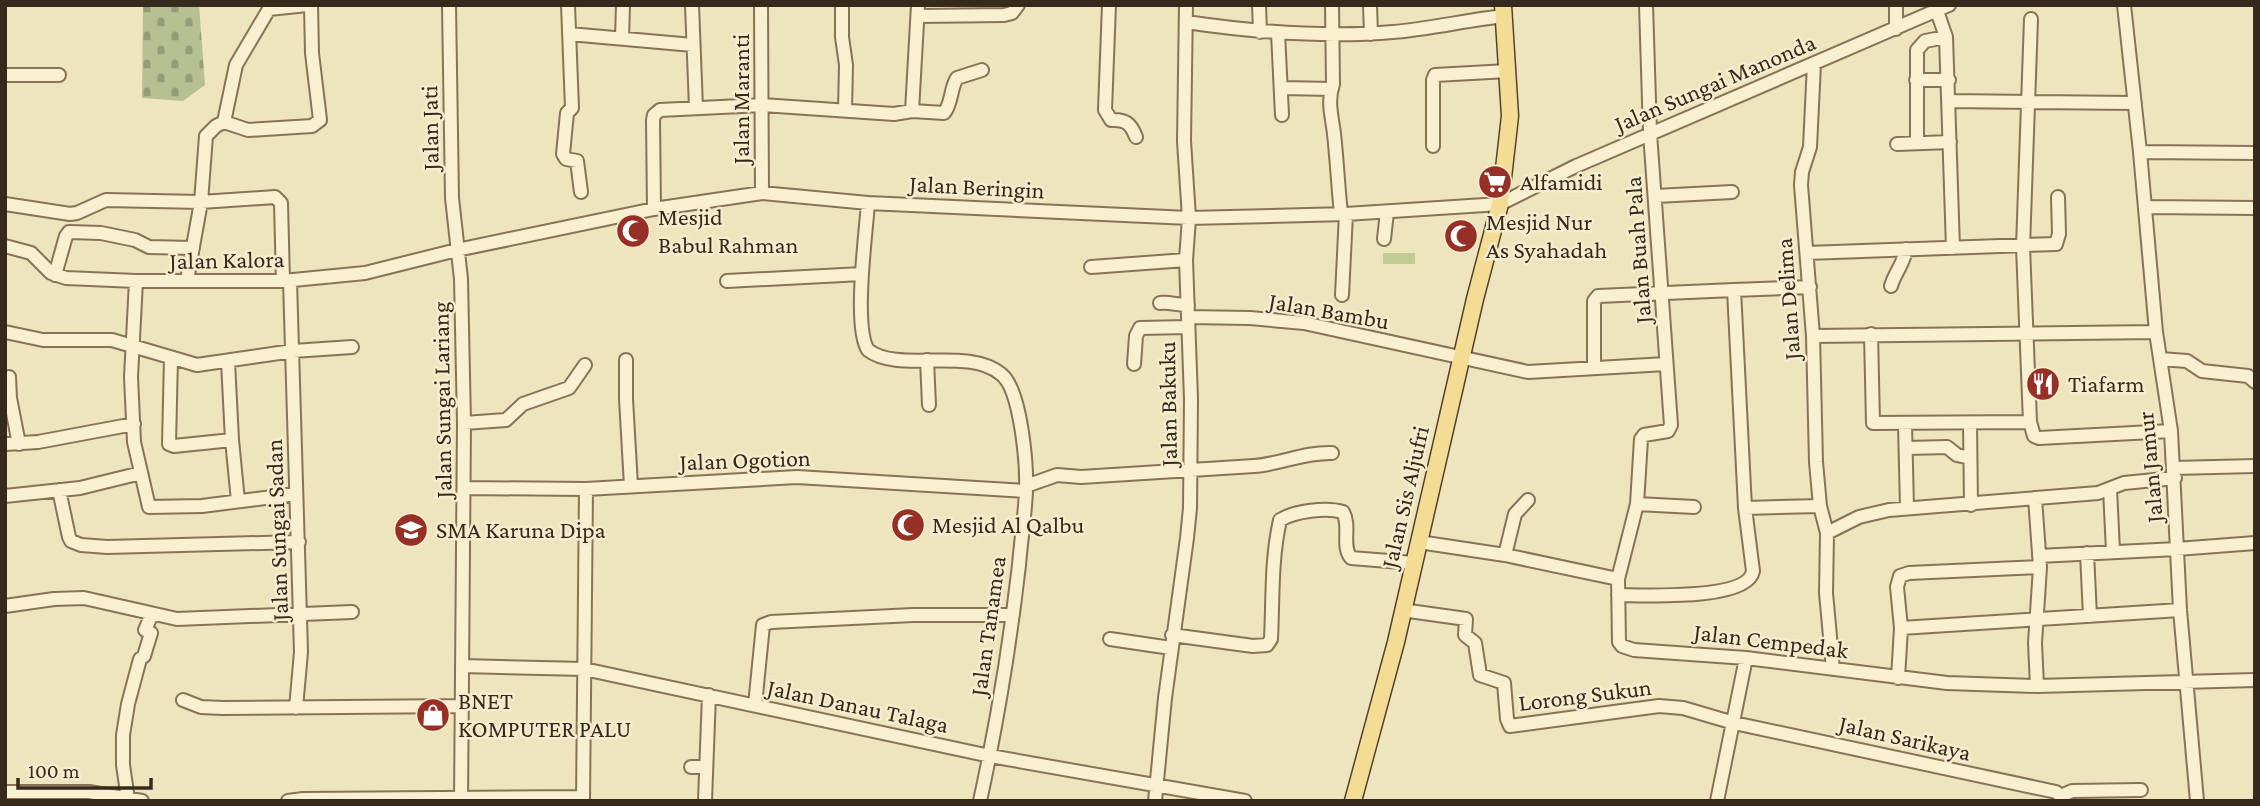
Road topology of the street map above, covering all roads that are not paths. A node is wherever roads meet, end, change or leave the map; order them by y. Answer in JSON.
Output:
{"nodes":[{"id":1,"x":309,"y":5,"type":"edge"},
{"id":2,"x":449,"y":5,"type":"edge"},
{"id":3,"x":568,"y":5,"type":"edge"},
{"id":4,"x":623,"y":5,"type":"edge"},
{"id":5,"x":692,"y":5,"type":"edge"},
{"id":6,"x":761,"y":5,"type":"edge"},
{"id":7,"x":842,"y":5,"type":"edge"},
{"id":8,"x":1018,"y":5,"type":"edge"},
{"id":9,"x":1109,"y":5,"type":"edge"},
{"id":10,"x":1186,"y":5,"type":"edge"},
{"id":11,"x":1259,"y":5,"type":"edge"},
{"id":12,"x":1332,"y":5,"type":"edge"},
{"id":13,"x":1370,"y":5,"type":"edge"},
{"id":14,"x":1646,"y":5,"type":"edge"},
{"id":15,"x":1896,"y":5,"type":"edge"},
{"id":16,"x":2124,"y":5,"type":"edge"},
{"id":17,"x":1943,"y":8,"type":"edge"},
{"id":18,"x":1504,"y":10,"type":"edge"},
{"id":19,"x":918,"y":11,"type":"edge"},
{"id":20,"x":2031,"y":19,"type":"dead end"},
{"id":21,"x":1186,"y":22,"type":"junction"},
{"id":22,"x":1896,"y":30,"type":"junction"},
{"id":23,"x":1260,"y":32,"type":"junction"},
{"id":24,"x":1278,"y":33,"type":"junction"},
{"id":25,"x":1333,"y":33,"type":"junction"},
{"id":26,"x":569,"y":34,"type":"junction"},
{"id":27,"x":1371,"y":34,"type":"junction"},
{"id":28,"x":1946,"y":37,"type":"junction"},
{"id":29,"x":622,"y":38,"type":"junction"},
{"id":30,"x":694,"y":45,"type":"junction"},
{"id":31,"x":1814,"y":64,"type":"junction"},
{"id":32,"x":982,"y":70,"type":"dead end"},
{"id":33,"x":1508,"y":71,"type":"junction"},
{"id":34,"x":5,"y":75,"type":"edge"},
{"id":35,"x":59,"y":75,"type":"dead end"},
{"id":36,"x":1916,"y":80,"type":"junction"},
{"id":37,"x":1949,"y":80,"type":"junction"},
{"id":38,"x":1282,"y":88,"type":"junction"},
{"id":39,"x":1332,"y":89,"type":"junction"},
{"id":40,"x":1949,"y":101,"type":"junction"},
{"id":41,"x":2030,"y":101,"type":"junction"},
{"id":42,"x":2135,"y":103,"type":"junction"},
{"id":43,"x":762,"y":105,"type":"junction"},
{"id":44,"x":696,"y":108,"type":"junction"},
{"id":45,"x":845,"y":110,"type":"junction"},
{"id":46,"x":912,"y":111,"type":"junction"},
{"id":47,"x":1282,"y":114,"type":"dead end"},
{"id":48,"x":224,"y":122,"type":"junction"},
{"id":49,"x":1650,"y":133,"type":"junction"},
{"id":50,"x":1136,"y":137,"type":"dead end"},
{"id":51,"x":1950,"y":142,"type":"junction"},
{"id":52,"x":1917,"y":143,"type":"junction"},
{"id":53,"x":1897,"y":144,"type":"dead end"},
{"id":54,"x":1433,"y":146,"type":"dead end"},
{"id":55,"x":2140,"y":152,"type":"junction"},
{"id":56,"x":2255,"y":153,"type":"edge"},
{"id":57,"x":581,"y":192,"type":"dead end"},
{"id":58,"x":1732,"y":192,"type":"dead end"},
{"id":59,"x":762,"y":193,"type":"junction"},
{"id":60,"x":1656,"y":196,"type":"junction"},
{"id":61,"x":2058,"y":197,"type":"dead end"},
{"id":62,"x":201,"y":202,"type":"junction"},
{"id":63,"x":868,"y":203,"type":"junction"},
{"id":64,"x":5,"y":204,"type":"edge"},
{"id":65,"x":1500,"y":204,"type":"junction"},
{"id":66,"x":2145,"y":207,"type":"junction"},
{"id":67,"x":2255,"y":208,"type":"edge"},
{"id":68,"x":654,"y":209,"type":"junction"},
{"id":69,"x":1387,"y":212,"type":"junction"},
{"id":70,"x":1343,"y":214,"type":"junction"},
{"id":71,"x":1189,"y":218,"type":"junction"},
{"id":72,"x":1384,"y":239,"type":"dead end"},
{"id":73,"x":5,"y":246,"type":"edge"},
{"id":74,"x":2023,"y":247,"type":"junction"},
{"id":75,"x":194,"y":248,"type":"junction"},
{"id":76,"x":1953,"y":248,"type":"junction"},
{"id":77,"x":1906,"y":249,"type":"junction"},
{"id":78,"x":457,"y":250,"type":"junction"},
{"id":79,"x":1807,"y":253,"type":"junction"},
{"id":80,"x":1186,"y":260,"type":"junction"},
{"id":81,"x":1091,"y":267,"type":"dead end"},
{"id":82,"x":862,"y":274,"type":"junction"},
{"id":83,"x":55,"y":275,"type":"junction"},
{"id":84,"x":187,"y":280,"type":"junction"},
{"id":85,"x":136,"y":281,"type":"junction"},
{"id":86,"x":286,"y":281,"type":"junction"},
{"id":87,"x":727,"y":281,"type":"dead end"},
{"id":88,"x":1891,"y":286,"type":"dead end"},
{"id":89,"x":1810,"y":287,"type":"junction"},
{"id":90,"x":1734,"y":290,"type":"junction"},
{"id":91,"x":1662,"y":292,"type":"junction"},
{"id":92,"x":1342,"y":295,"type":"dead end"},
{"id":93,"x":1160,"y":303,"type":"dead end"},
{"id":94,"x":1188,"y":316,"type":"junction"},
{"id":95,"x":5,"y":332,"type":"edge"},
{"id":96,"x":2156,"y":332,"type":"junction"},
{"id":97,"x":1871,"y":334,"type":"junction"},
{"id":98,"x":2026,"y":334,"type":"junction"},
{"id":99,"x":1813,"y":336,"type":"junction"},
{"id":100,"x":133,"y":346,"type":"junction"},
{"id":101,"x":352,"y":346,"type":"dead end"},
{"id":102,"x":293,"y":351,"type":"junction"},
{"id":103,"x":1462,"y":357,"type":"junction"},
{"id":104,"x":171,"y":358,"type":"junction"},
{"id":105,"x":2160,"y":359,"type":"junction"},
{"id":106,"x":626,"y":360,"type":"dead end"},
{"id":107,"x":927,"y":360,"type":"junction"},
{"id":108,"x":228,"y":362,"type":"junction"},
{"id":109,"x":1134,"y":363,"type":"dead end"},
{"id":110,"x":1666,"y":364,"type":"junction"},
{"id":111,"x":585,"y":365,"type":"dead end"},
{"id":112,"x":1594,"y":368,"type":"junction"},
{"id":113,"x":9,"y":377,"type":"dead end"},
{"id":114,"x":2255,"y":382,"type":"edge"},
{"id":115,"x":929,"y":405,"type":"dead end"},
{"id":116,"x":2030,"y":422,"type":"junction"},
{"id":117,"x":1970,"y":423,"type":"junction"},
{"id":118,"x":134,"y":424,"type":"junction"},
{"id":119,"x":464,"y":424,"type":"junction"},
{"id":120,"x":1905,"y":424,"type":"junction"},
{"id":121,"x":2171,"y":430,"type":"junction"},
{"id":122,"x":232,"y":440,"type":"junction"},
{"id":123,"x":12,"y":444,"type":"edge"},
{"id":124,"x":1907,"y":448,"type":"junction"},
{"id":125,"x":1332,"y":453,"type":"dead end"},
{"id":126,"x":1970,"y":458,"type":"junction"},
{"id":127,"x":2255,"y":466,"type":"edge"},
{"id":128,"x":1189,"y":469,"type":"junction"},
{"id":129,"x":141,"y":472,"type":"junction"},
{"id":130,"x":2174,"y":473,"type":"junction"},
{"id":131,"x":631,"y":486,"type":"junction"},
{"id":132,"x":464,"y":488,"type":"junction"},
{"id":133,"x":586,"y":489,"type":"junction"},
{"id":134,"x":1026,"y":489,"type":"junction"},
{"id":135,"x":2110,"y":489,"type":"junction"},
{"id":136,"x":59,"y":490,"type":"junction"},
{"id":137,"x":296,"y":494,"type":"junction"},
{"id":138,"x":5,"y":496,"type":"edge"},
{"id":139,"x":2035,"y":498,"type":"junction"},
{"id":140,"x":1528,"y":500,"type":"dead end"},
{"id":141,"x":238,"y":501,"type":"junction"},
{"id":142,"x":1637,"y":504,"type":"junction"},
{"id":143,"x":1971,"y":505,"type":"junction"},
{"id":144,"x":1820,"y":506,"type":"junction"},
{"id":145,"x":1694,"y":507,"type":"dead end"},
{"id":146,"x":1745,"y":508,"type":"junction"},
{"id":147,"x":1907,"y":508,"type":"junction"},
{"id":148,"x":1827,"y":533,"type":"junction"},
{"id":149,"x":299,"y":542,"type":"junction"},
{"id":150,"x":1419,"y":542,"type":"junction"},
{"id":151,"x":2255,"y":543,"type":"edge"},
{"id":152,"x":2177,"y":550,"type":"junction"},
{"id":153,"x":2113,"y":551,"type":"junction"},
{"id":154,"x":2087,"y":553,"type":"junction"},
{"id":155,"x":1505,"y":555,"type":"junction"},
{"id":156,"x":2039,"y":561,"type":"junction"},
{"id":157,"x":1414,"y":563,"type":"junction"},
{"id":158,"x":1618,"y":579,"type":"junction"},
{"id":159,"x":1618,"y":594,"type":"junction"},
{"id":160,"x":5,"y":606,"type":"edge"},
{"id":161,"x":1402,"y":610,"type":"junction"},
{"id":162,"x":2180,"y":610,"type":"junction"},
{"id":163,"x":352,"y":612,"type":"dead end"},
{"id":164,"x":300,"y":613,"type":"junction"},
{"id":165,"x":152,"y":614,"type":"junction"},
{"id":166,"x":1013,"y":615,"type":"junction"},
{"id":167,"x":2090,"y":616,"type":"junction"},
{"id":168,"x":2038,"y":620,"type":"junction"},
{"id":169,"x":1901,"y":628,"type":"junction"},
{"id":170,"x":1110,"y":639,"type":"dead end"},
{"id":171,"x":1172,"y":641,"type":"junction"},
{"id":172,"x":1746,"y":657,"type":"junction"},
{"id":173,"x":462,"y":666,"type":"junction"},
{"id":174,"x":584,"y":669,"type":"junction"},
{"id":175,"x":1833,"y":669,"type":"junction"},
{"id":176,"x":1898,"y":678,"type":"junction"},
{"id":177,"x":2255,"y":680,"type":"edge"},
{"id":178,"x":2186,"y":682,"type":"junction"},
{"id":179,"x":2037,"y":686,"type":"junction"},
{"id":180,"x":709,"y":695,"type":"junction"},
{"id":181,"x":183,"y":700,"type":"dead end"},
{"id":182,"x":755,"y":705,"type":"junction"},
{"id":183,"x":462,"y":706,"type":"junction"},
{"id":184,"x":296,"y":708,"type":"junction"},
{"id":185,"x":1734,"y":723,"type":"junction"},
{"id":186,"x":990,"y":756,"type":"junction"},
{"id":187,"x":706,"y":767,"type":"junction"},
{"id":188,"x":691,"y":768,"type":"dead end"},
{"id":189,"x":1157,"y":784,"type":"junction"},
{"id":190,"x":2141,"y":790,"type":"dead end"},
{"id":191,"x":5,"y":792,"type":"edge"},
{"id":192,"x":72,"y":796,"type":"edge"},
{"id":193,"x":2062,"y":798,"type":"edge"},
{"id":194,"x":583,"y":799,"type":"edge"},
{"id":195,"x":135,"y":800,"type":"edge"},
{"id":196,"x":461,"y":800,"type":"edge"},
{"id":197,"x":1236,"y":800,"type":"edge"},
{"id":198,"x":288,"y":801,"type":"edge"},
{"id":199,"x":705,"y":801,"type":"edge"},
{"id":200,"x":980,"y":801,"type":"edge"},
{"id":201,"x":1155,"y":801,"type":"edge"},
{"id":202,"x":1353,"y":801,"type":"edge"},
{"id":203,"x":1717,"y":801,"type":"edge"},
{"id":204,"x":2197,"y":801,"type":"edge"}],
"edges":[{"from":1,"to":48,"type":"street"},
{"from":1,"to":48,"type":"street"},
{"from":2,"to":78,"type":"street","name":"Jalan Jati"},
{"from":3,"to":26,"type":"street"},
{"from":4,"to":29,"type":"street"},
{"from":5,"to":30,"type":"street"},
{"from":6,"to":43,"type":"street","name":"Jalan Maranti"},
{"from":7,"to":45,"type":"street"},
{"from":8,"to":19,"type":"street"},
{"from":9,"to":50,"type":"street"},
{"from":10,"to":21,"type":"street","name":"Jalan Bakuku"},
{"from":11,"to":23,"type":"street"},
{"from":12,"to":25,"type":"street"},
{"from":13,"to":27,"type":"street"},
{"from":14,"to":49,"type":"street","name":"Jalan Buah Pala"},
{"from":15,"to":22,"type":"street"},
{"from":16,"to":42,"type":"street","name":"Jalan Jamur"},
{"from":17,"to":22,"type":"street","name":"Jalan Sungai Manonda"},
{"from":17,"to":28,"type":"street"},
{"from":18,"to":27,"type":"street"},
{"from":18,"to":33,"type":"main road","name":"Jalan Sis Aljufri"},
{"from":19,"to":46,"type":"street"},
{"from":20,"to":41,"type":"street"},
{"from":21,"to":23,"type":"street"},
{"from":21,"to":71,"type":"street","name":"Jalan Bakuku"},
{"from":22,"to":31,"type":"street","name":"Jalan Sungai Manonda"},
{"from":23,"to":24,"type":"street"},
{"from":24,"to":25,"type":"street"},
{"from":24,"to":38,"type":"street"},
{"from":25,"to":27,"type":"street"},
{"from":25,"to":39,"type":"street"},
{"from":26,"to":29,"type":"street"},
{"from":26,"to":57,"type":"street"},
{"from":28,"to":36,"type":"street"},
{"from":28,"to":37,"type":"street"},
{"from":29,"to":30,"type":"street"},
{"from":30,"to":44,"type":"street"},
{"from":31,"to":49,"type":"street","name":"Jalan Sungai Manonda"},
{"from":31,"to":79,"type":"street","name":"Jalan Delima"},
{"from":32,"to":46,"type":"street"},
{"from":33,"to":54,"type":"street"},
{"from":33,"to":65,"type":"main road","name":"Jalan Sis Aljufri"},
{"from":34,"to":35,"type":"street"},
{"from":36,"to":37,"type":"street"},
{"from":36,"to":52,"type":"street"},
{"from":37,"to":40,"type":"street"},
{"from":38,"to":39,"type":"street"},
{"from":38,"to":47,"type":"street"},
{"from":39,"to":70,"type":"street"},
{"from":40,"to":41,"type":"street"},
{"from":40,"to":51,"type":"street"},
{"from":41,"to":42,"type":"street"},
{"from":41,"to":74,"type":"street"},
{"from":42,"to":55,"type":"street","name":"Jalan Jamur"},
{"from":43,"to":44,"type":"street"},
{"from":43,"to":45,"type":"street"},
{"from":43,"to":59,"type":"street","name":"Jalan Maranti"},
{"from":44,"to":68,"type":"street"},
{"from":45,"to":46,"type":"street"},
{"from":48,"to":62,"type":"street"},
{"from":49,"to":60,"type":"street","name":"Jalan Buah Pala"},
{"from":49,"to":65,"type":"street","name":"Jalan Sungai Manonda"},
{"from":51,"to":52,"type":"street"},
{"from":51,"to":76,"type":"street"},
{"from":52,"to":53,"type":"street"},
{"from":55,"to":56,"type":"street"},
{"from":55,"to":66,"type":"street","name":"Jalan Jamur"},
{"from":58,"to":60,"type":"street"},
{"from":59,"to":63,"type":"street","name":"Jalan Beringin"},
{"from":59,"to":68,"type":"street","name":"Jalan Beringin"},
{"from":60,"to":91,"type":"street","name":"Jalan Buah Pala"},
{"from":61,"to":74,"type":"street"},
{"from":62,"to":64,"type":"street"},
{"from":62,"to":75,"type":"street"},
{"from":62,"to":86,"type":"street","name":"Jalan Sungai Sadan"},
{"from":63,"to":71,"type":"street","name":"Jalan Beringin"},
{"from":63,"to":82,"type":"street","name":"Jalan Tanamea"},
{"from":65,"to":69,"type":"street","name":"Jalan Beringin"},
{"from":65,"to":103,"type":"main road","name":"Jalan Sis Aljufri"},
{"from":66,"to":67,"type":"street"},
{"from":66,"to":96,"type":"street","name":"Jalan Jamur"},
{"from":68,"to":78,"type":"street","name":"Jalan Beringin"},
{"from":69,"to":70,"type":"street","name":"Jalan Beringin"},
{"from":69,"to":72,"type":"street"},
{"from":70,"to":71,"type":"street","name":"Jalan Beringin"},
{"from":70,"to":92,"type":"street"},
{"from":71,"to":80,"type":"street","name":"Jalan Bakuku"},
{"from":73,"to":83,"type":"street"},
{"from":74,"to":76,"type":"street"},
{"from":74,"to":98,"type":"street"},
{"from":75,"to":83,"type":"street"},
{"from":75,"to":84,"type":"street"},
{"from":76,"to":77,"type":"street"},
{"from":77,"to":79,"type":"street"},
{"from":77,"to":88,"type":"street"},
{"from":78,"to":86,"type":"street","name":"Jalan Kalora"},
{"from":78,"to":119,"type":"street","name":"Jalan Sungai Lariang"},
{"from":79,"to":89,"type":"street","name":"Jalan Delima"},
{"from":80,"to":81,"type":"street"},
{"from":80,"to":94,"type":"street","name":"Jalan Bakuku"},
{"from":82,"to":87,"type":"street"},
{"from":82,"to":107,"type":"street","name":"Jalan Tanamea"},
{"from":83,"to":85,"type":"street","name":"Jalan Kalora"},
{"from":84,"to":85,"type":"street","name":"Jalan Kalora"},
{"from":84,"to":86,"type":"street","name":"Jalan Kalora"},
{"from":85,"to":100,"type":"street"},
{"from":86,"to":102,"type":"street","name":"Jalan Sungai Sadan"},
{"from":89,"to":90,"type":"street"},
{"from":89,"to":99,"type":"street","name":"Jalan Delima"},
{"from":90,"to":91,"type":"street"},
{"from":90,"to":146,"type":"street"},
{"from":91,"to":110,"type":"street","name":"Jalan Buah Pala"},
{"from":91,"to":112,"type":"street"},
{"from":93,"to":94,"type":"street"},
{"from":94,"to":103,"type":"street","name":"Jalan Bambu"},
{"from":94,"to":109,"type":"street"},
{"from":94,"to":128,"type":"street","name":"Jalan Bakuku"},
{"from":95,"to":100,"type":"street"},
{"from":96,"to":98,"type":"street"},
{"from":96,"to":105,"type":"street","name":"Jalan Jamur"},
{"from":97,"to":98,"type":"street"},
{"from":97,"to":99,"type":"street"},
{"from":97,"to":120,"type":"street"},
{"from":98,"to":116,"type":"street"},
{"from":99,"to":144,"type":"street","name":"Jalan Delima"},
{"from":100,"to":104,"type":"street"},
{"from":100,"to":118,"type":"street"},
{"from":101,"to":102,"type":"street"},
{"from":102,"to":108,"type":"street"},
{"from":102,"to":137,"type":"street","name":"Jalan Sungai Sadan"},
{"from":103,"to":112,"type":"street","name":"Jalan Bambu"},
{"from":103,"to":150,"type":"main road","name":"Jalan Sis Aljufri"},
{"from":104,"to":108,"type":"street"},
{"from":104,"to":122,"type":"street"},
{"from":105,"to":114,"type":"street"},
{"from":105,"to":121,"type":"street","name":"Jalan Jamur"},
{"from":106,"to":131,"type":"street"},
{"from":107,"to":115,"type":"street"},
{"from":107,"to":134,"type":"street","name":"Jalan Tanamea"},
{"from":108,"to":122,"type":"street"},
{"from":110,"to":112,"type":"street"},
{"from":110,"to":142,"type":"street","name":"Jalan Buah Pala"},
{"from":111,"to":119,"type":"street"},
{"from":113,"to":123,"type":"street"},
{"from":116,"to":117,"type":"street"},
{"from":116,"to":121,"type":"street"},
{"from":117,"to":120,"type":"street"},
{"from":117,"to":126,"type":"street"},
{"from":118,"to":123,"type":"street"},
{"from":118,"to":129,"type":"street"},
{"from":119,"to":132,"type":"street","name":"Jalan Sungai Lariang"},
{"from":120,"to":124,"type":"street"},
{"from":121,"to":130,"type":"street","name":"Jalan Jamur"},
{"from":122,"to":141,"type":"street"},
{"from":124,"to":126,"type":"street"},
{"from":124,"to":147,"type":"street"},
{"from":125,"to":128,"type":"street"},
{"from":126,"to":143,"type":"street"},
{"from":127,"to":130,"type":"street"},
{"from":128,"to":134,"type":"street"},
{"from":128,"to":171,"type":"street","name":"Jalan Bakuku"},
{"from":129,"to":136,"type":"street"},
{"from":129,"to":141,"type":"street"},
{"from":130,"to":135,"type":"street"},
{"from":130,"to":152,"type":"street","name":"Jalan Jamur"},
{"from":131,"to":133,"type":"street","name":"Jalan Ogotion"},
{"from":131,"to":134,"type":"street","name":"Jalan Ogotion"},
{"from":132,"to":133,"type":"street","name":"Jalan Ogotion"},
{"from":132,"to":173,"type":"street","name":"Jalan Sungai Lariang"},
{"from":133,"to":174,"type":"street"},
{"from":134,"to":166,"type":"street","name":"Jalan Tanamea"},
{"from":135,"to":139,"type":"street"},
{"from":135,"to":153,"type":"street"},
{"from":136,"to":138,"type":"street"},
{"from":136,"to":149,"type":"street"},
{"from":137,"to":141,"type":"street"},
{"from":137,"to":149,"type":"street","name":"Jalan Sungai Sadan"},
{"from":139,"to":143,"type":"street"},
{"from":139,"to":156,"type":"street"},
{"from":140,"to":155,"type":"street"},
{"from":142,"to":145,"type":"street"},
{"from":142,"to":158,"type":"street","name":"Jalan Buah Pala"},
{"from":143,"to":147,"type":"street"},
{"from":144,"to":146,"type":"street"},
{"from":144,"to":148,"type":"street","name":"Jalan Delima"},
{"from":146,"to":159,"type":"street"},
{"from":147,"to":148,"type":"street"},
{"from":148,"to":175,"type":"street","name":"Jalan Delima"},
{"from":149,"to":164,"type":"street","name":"Jalan Sungai Sadan"},
{"from":150,"to":155,"type":"street"},
{"from":150,"to":157,"type":"main road","name":"Jalan Sis Aljufri"},
{"from":151,"to":152,"type":"street"},
{"from":152,"to":153,"type":"street"},
{"from":152,"to":162,"type":"street","name":"Jalan Jamur"},
{"from":153,"to":154,"type":"street"},
{"from":154,"to":156,"type":"street"},
{"from":154,"to":167,"type":"street"},
{"from":155,"to":158,"type":"street"},
{"from":156,"to":168,"type":"street"},
{"from":156,"to":169,"type":"street"},
{"from":157,"to":161,"type":"main road","name":"Jalan Sis Aljufri"},
{"from":157,"to":171,"type":"street"},
{"from":158,"to":159,"type":"street","name":"Jalan Cempedak"},
{"from":159,"to":172,"type":"street","name":"Jalan Cempedak"},
{"from":160,"to":165,"type":"street"},
{"from":161,"to":185,"type":"street","name":"Lorong Sukun"},
{"from":161,"to":202,"type":"main road","name":"Jalan Sis Aljufri"},
{"from":162,"to":167,"type":"street"},
{"from":162,"to":178,"type":"street","name":"Jalan Jamur"},
{"from":163,"to":164,"type":"street"},
{"from":164,"to":165,"type":"street"},
{"from":164,"to":184,"type":"street","name":"Jalan Sungai Sadan"},
{"from":165,"to":195,"type":"street"},
{"from":166,"to":182,"type":"street"},
{"from":166,"to":186,"type":"street","name":"Jalan Tanamea"},
{"from":167,"to":168,"type":"street"},
{"from":168,"to":169,"type":"street"},
{"from":168,"to":179,"type":"street"},
{"from":169,"to":176,"type":"street"},
{"from":170,"to":171,"type":"street"},
{"from":171,"to":189,"type":"street","name":"Jalan Bakuku"},
{"from":172,"to":175,"type":"street","name":"Jalan Cempedak"},
{"from":172,"to":185,"type":"street"},
{"from":173,"to":174,"type":"street","name":"Jalan Danau Talaga"},
{"from":173,"to":183,"type":"street","name":"Jalan Sungai Lariang"},
{"from":174,"to":180,"type":"street","name":"Jalan Danau Talaga"},
{"from":174,"to":194,"type":"street"},
{"from":175,"to":176,"type":"street","name":"Jalan Cempedak"},
{"from":176,"to":179,"type":"street","name":"Jalan Cempedak"},
{"from":177,"to":178,"type":"street","name":"Jalan Cempedak"},
{"from":178,"to":179,"type":"street","name":"Jalan Cempedak"},
{"from":178,"to":204,"type":"street","name":"Jalan Jamur"},
{"from":180,"to":182,"type":"street","name":"Jalan Danau Talaga"},
{"from":180,"to":187,"type":"street"},
{"from":181,"to":184,"type":"street"},
{"from":182,"to":186,"type":"street","name":"Jalan Danau Talaga"},
{"from":183,"to":184,"type":"street"},
{"from":183,"to":196,"type":"street","name":"Jalan Sungai Lariang"},
{"from":185,"to":193,"type":"street","name":"Jalan Sarikaya"},
{"from":185,"to":203,"type":"street"},
{"from":186,"to":189,"type":"street","name":"Jalan Danau Talaga"},
{"from":186,"to":200,"type":"street","name":"Jalan Tanamea"},
{"from":187,"to":188,"type":"street"},
{"from":187,"to":199,"type":"street"},
{"from":189,"to":197,"type":"street","name":"Jalan Danau Talaga"},
{"from":189,"to":201,"type":"street","name":"Jalan Bakuku"},
{"from":190,"to":193,"type":"street"},
{"from":191,"to":192,"type":"street"},
{"from":192,"to":195,"type":"street"},
{"from":194,"to":196,"type":"street"},
{"from":196,"to":198,"type":"street"}]}
